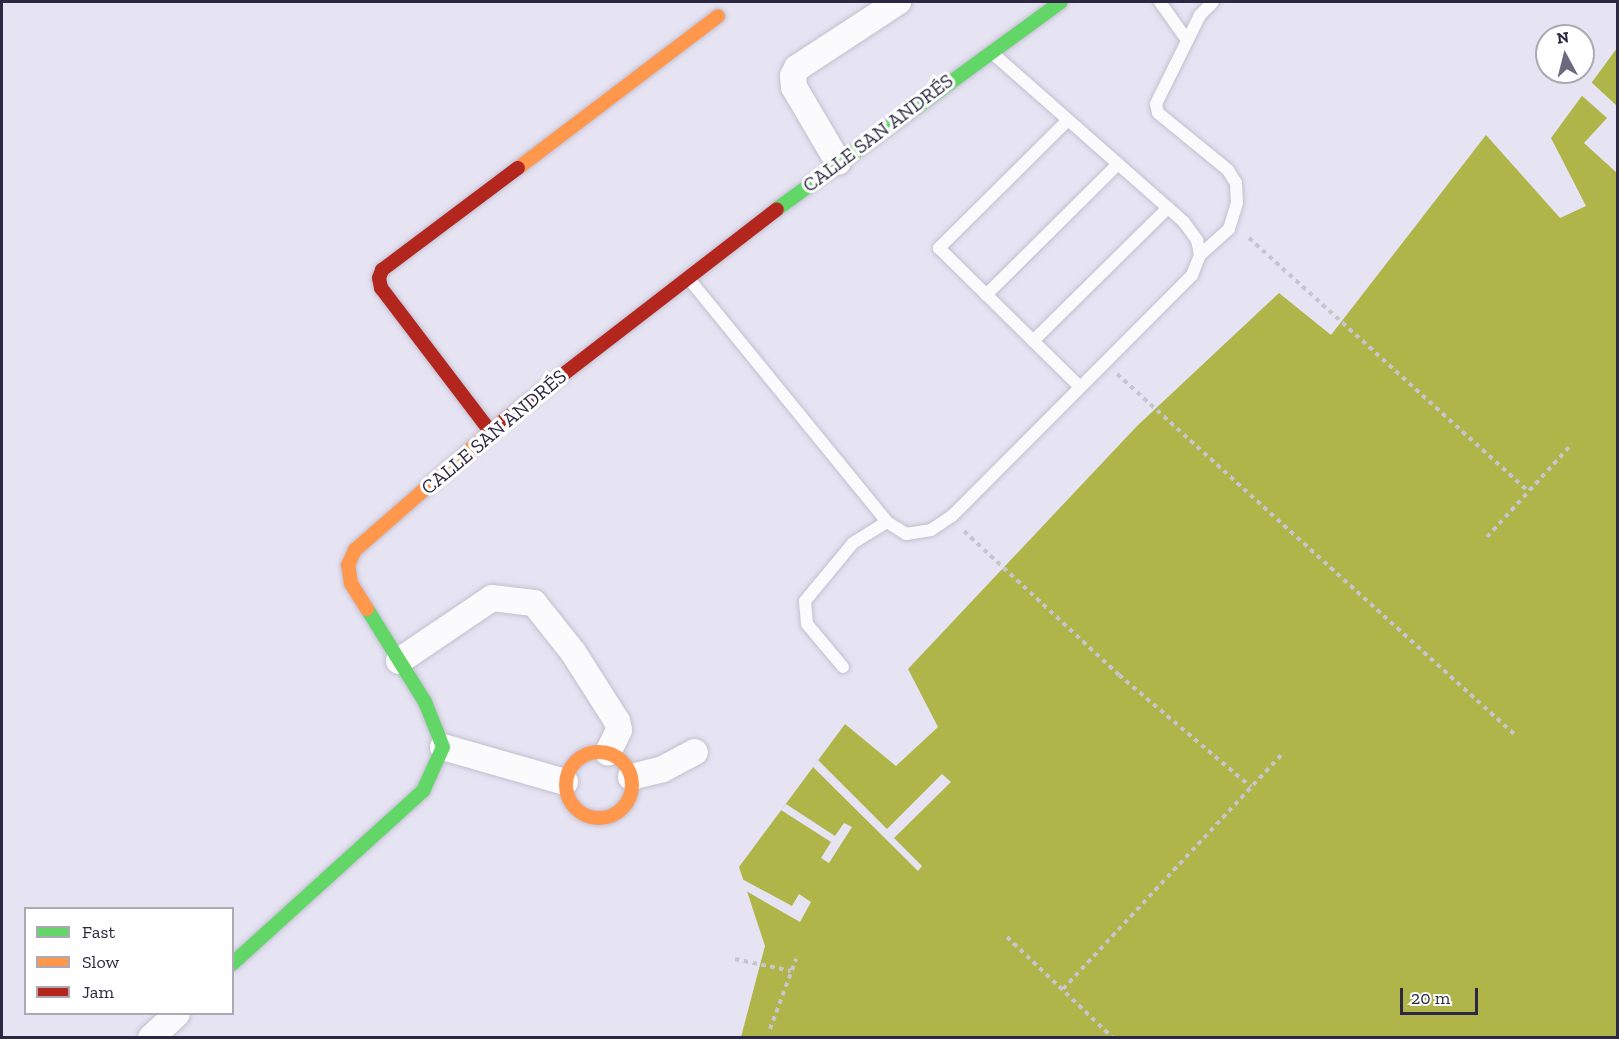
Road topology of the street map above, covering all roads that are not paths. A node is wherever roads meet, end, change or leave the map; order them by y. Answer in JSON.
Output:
{"nodes":[{"id":1,"x":898,"y":2,"type":"edge"},
{"id":2,"x":1061,"y":2,"type":"edge"},
{"id":3,"x":1160,"y":2,"type":"edge"},
{"id":4,"x":1213,"y":2,"type":"edge"},
{"id":5,"x":872,"y":9,"type":"edge"},
{"id":6,"x":718,"y":16,"type":"dead end"},
{"id":7,"x":1187,"y":40,"type":"junction"},
{"id":8,"x":989,"y":51,"type":"junction"},
{"id":9,"x":1068,"y":120,"type":"junction"},
{"id":10,"x":838,"y":162,"type":"junction"},
{"id":11,"x":1118,"y":164,"type":"junction"},
{"id":12,"x":1168,"y":208,"type":"junction"},
{"id":13,"x":1200,"y":255,"type":"junction"},
{"id":14,"x":688,"y":278,"type":"junction"},
{"id":15,"x":986,"y":295,"type":"junction"},
{"id":16,"x":1033,"y":342,"type":"junction"},
{"id":17,"x":1080,"y":387,"type":"junction"},
{"id":18,"x":490,"y":430,"type":"junction"},
{"id":19,"x":887,"y":522,"type":"junction"},
{"id":20,"x":399,"y":661,"type":"junction"},
{"id":21,"x":843,"y":667,"type":"dead end"},
{"id":22,"x":443,"y":747,"type":"junction"},
{"id":23,"x":695,"y":752,"type":"dead end"},
{"id":24,"x":608,"y":753,"type":"junction"},
{"id":25,"x":631,"y":777,"type":"junction"},
{"id":26,"x":565,"y":782,"type":"junction"},
{"id":27,"x":234,"y":962,"type":"edge"},
{"id":28,"x":176,"y":1015,"type":"edge"},
{"id":29,"x":151,"y":1038,"type":"edge"}],
"edges":[{"from":1,"to":5,"type":"street"},
{"from":2,"to":8,"type":"street","name":"CALLE SAN ANDRÉS"},
{"from":3,"to":7,"type":"lane"},
{"from":4,"to":7,"type":"lane"},
{"from":5,"to":10,"type":"street"},
{"from":6,"to":18,"type":"street"},
{"from":7,"to":13,"type":"lane"},
{"from":8,"to":9,"type":"lane"},
{"from":8,"to":10,"type":"street","name":"CALLE SAN ANDRÉS"},
{"from":9,"to":11,"type":"lane"},
{"from":9,"to":15,"type":"lane"},
{"from":10,"to":14,"type":"street","name":"CALLE SAN ANDRÉS"},
{"from":11,"to":12,"type":"lane"},
{"from":11,"to":15,"type":"lane"},
{"from":12,"to":13,"type":"lane"},
{"from":12,"to":16,"type":"lane"},
{"from":13,"to":17,"type":"lane"},
{"from":14,"to":18,"type":"street","name":"CALLE SAN ANDRÉS"},
{"from":14,"to":19,"type":"lane"},
{"from":15,"to":16,"type":"lane"},
{"from":16,"to":17,"type":"lane"},
{"from":17,"to":19,"type":"lane"},
{"from":18,"to":20,"type":"street","name":"CALLE SAN ANDRÉS"},
{"from":19,"to":21,"type":"lane"},
{"from":20,"to":22,"type":"street","name":"CALLE SAN ANDRÉS"},
{"from":20,"to":24,"type":"street"},
{"from":22,"to":26,"type":"street"},
{"from":22,"to":27,"type":"street"},
{"from":23,"to":25,"type":"street"},
{"from":24,"to":25,"type":"street"},
{"from":24,"to":26,"type":"street"},
{"from":25,"to":26,"type":"street"},
{"from":28,"to":29,"type":"street"}]}
